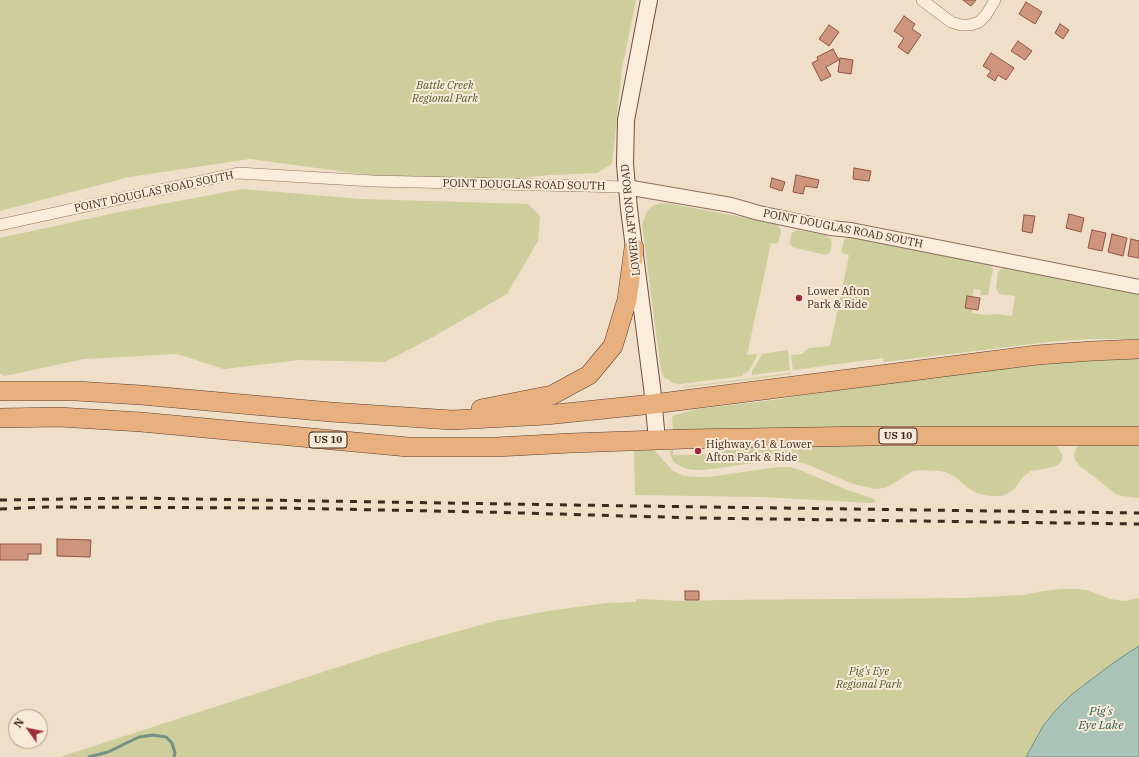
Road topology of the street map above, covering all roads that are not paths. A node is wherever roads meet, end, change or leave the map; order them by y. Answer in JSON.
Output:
{"nodes":[{"id":1,"x":648,"y":0,"type":"edge"},
{"id":2,"x":922,"y":0,"type":"edge"},
{"id":3,"x":995,"y":0,"type":"edge"},
{"id":4,"x":626,"y":187,"type":"junction"},
{"id":5,"x":0,"y":225,"type":"edge"},
{"id":6,"x":634,"y":248,"type":"junction"},
{"id":7,"x":1139,"y":287,"type":"edge"},
{"id":8,"x":1139,"y":349,"type":"edge"},
{"id":9,"x":0,"y":391,"type":"edge"},
{"id":10,"x":654,"y":404,"type":"junction"},
{"id":11,"x":0,"y":418,"type":"edge"},
{"id":12,"x":452,"y":420,"type":"junction"},
{"id":13,"x":1139,"y":436,"type":"edge"},
{"id":14,"x":657,"y":440,"type":"junction"}],
"edges":[{"from":1,"to":4,"type":"main road","name":"LOWER AFTON ROAD"},
{"from":2,"to":3,"type":"street"},
{"from":4,"to":5,"type":"street","name":"POINT DOUGLAS ROAD SOUTH"},
{"from":4,"to":6,"type":"main road","name":"LOWER AFTON ROAD"},
{"from":4,"to":7,"type":"street","name":"POINT DOUGLAS ROAD SOUTH"},
{"from":6,"to":10,"type":"main road","name":"LOWER AFTON ROAD"},
{"from":6,"to":12,"type":"highway"},
{"from":8,"to":10,"type":"highway"},
{"from":9,"to":12,"type":"highway"},
{"from":10,"to":12,"type":"highway"},
{"from":10,"to":14,"type":"main road","name":"LOWER AFTON ROAD"},
{"from":11,"to":14,"type":"highway","number":"US 10"},
{"from":13,"to":14,"type":"highway","number":"US 10"}]}
